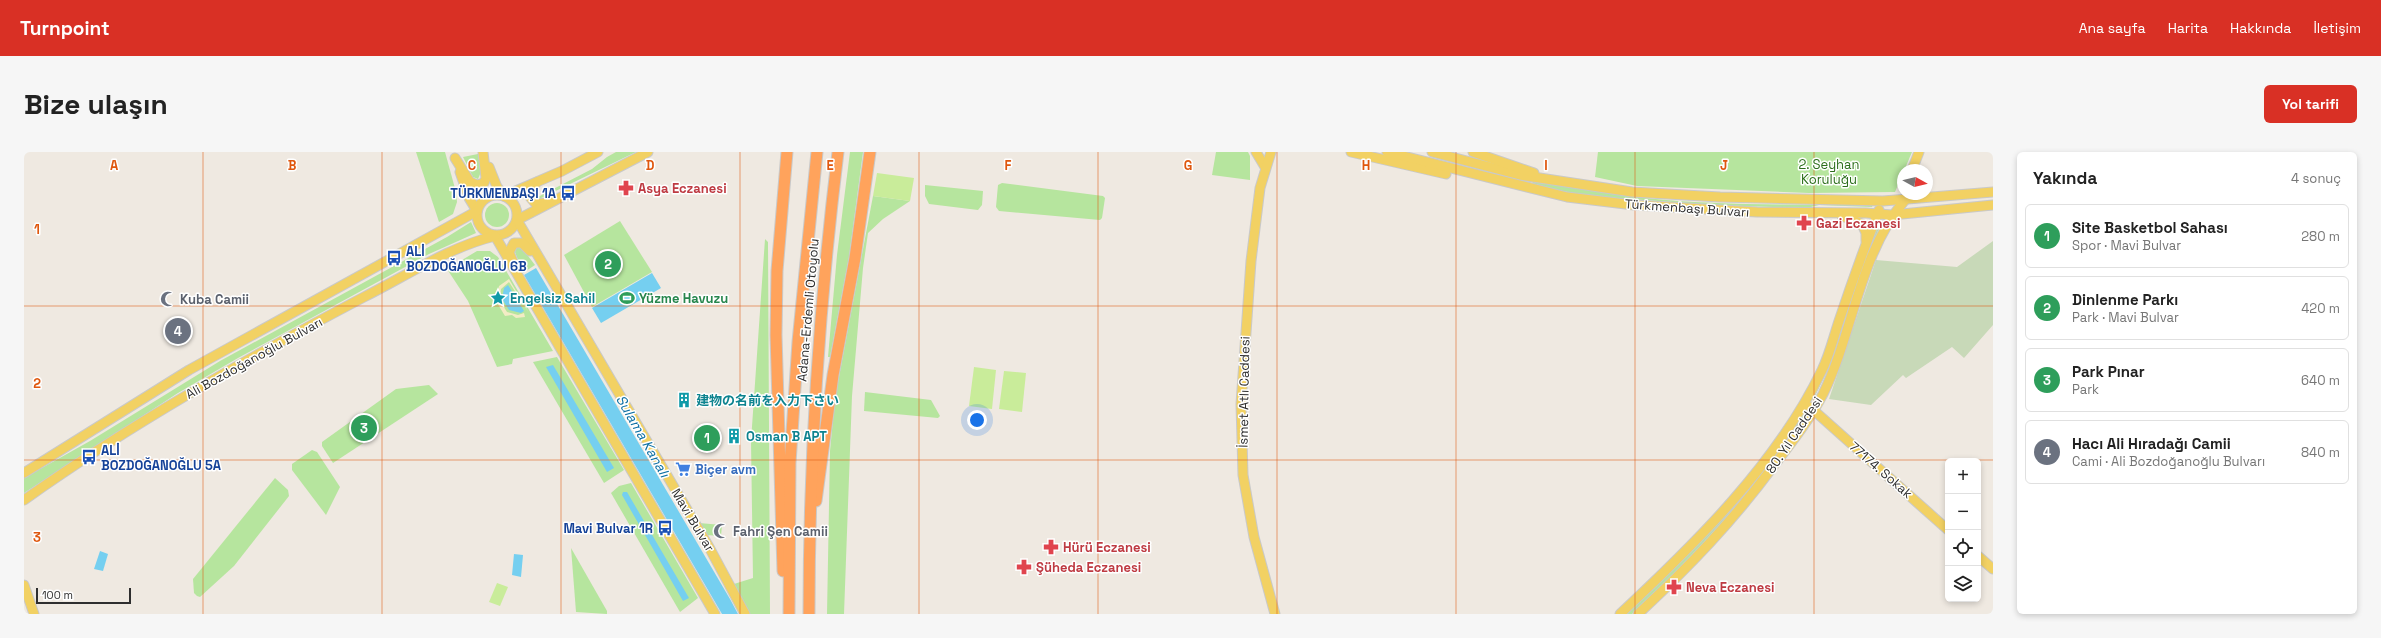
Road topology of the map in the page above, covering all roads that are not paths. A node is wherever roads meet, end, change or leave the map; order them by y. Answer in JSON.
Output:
{"nodes":[{"id":1,"x":483,"y":152,"type":"edge"},
{"id":2,"x":598,"y":152,"type":"edge"},
{"id":3,"x":648,"y":152,"type":"edge"},
{"id":4,"x":787,"y":152,"type":"edge"},
{"id":5,"x":817,"y":152,"type":"edge"},
{"id":6,"x":838,"y":152,"type":"edge"},
{"id":7,"x":870,"y":152,"type":"edge"},
{"id":8,"x":1256,"y":152,"type":"edge"},
{"id":9,"x":1262,"y":152,"type":"edge"},
{"id":10,"x":1271,"y":152,"type":"edge"},
{"id":11,"x":1277,"y":152,"type":"edge"},
{"id":12,"x":1351,"y":152,"type":"edge"},
{"id":13,"x":1387,"y":152,"type":"edge"},
{"id":14,"x":1432,"y":152,"type":"edge"},
{"id":15,"x":1473,"y":152,"type":"edge"},
{"id":16,"x":1919,"y":152,"type":"edge"},
{"id":17,"x":455,"y":155,"type":"edge"},
{"id":18,"x":1914,"y":164,"type":"edge"},
{"id":19,"x":1265,"y":167,"type":"junction"},
{"id":20,"x":542,"y":179,"type":"junction"},
{"id":21,"x":1570,"y":183,"type":"junction"},
{"id":22,"x":1993,"y":192,"type":"edge"},
{"id":23,"x":1933,"y":195,"type":"edge"},
{"id":24,"x":504,"y":196,"type":"junction"},
{"id":25,"x":1567,"y":197,"type":"junction"},
{"id":26,"x":1897,"y":198,"type":"edge"},
{"id":27,"x":1903,"y":200,"type":"edge"},
{"id":28,"x":1883,"y":201,"type":"junction"},
{"id":29,"x":551,"y":202,"type":"junction"},
{"id":30,"x":1993,"y":205,"type":"edge"},
{"id":31,"x":477,"y":211,"type":"junction"},
{"id":32,"x":1832,"y":213,"type":"junction"},
{"id":33,"x":1878,"y":214,"type":"junction"},
{"id":34,"x":1892,"y":215,"type":"junction"},
{"id":35,"x":517,"y":220,"type":"junction"},
{"id":36,"x":495,"y":236,"type":"junction"},
{"id":37,"x":1865,"y":247,"type":"junction"},
{"id":38,"x":542,"y":264,"type":"junction"},
{"id":39,"x":518,"y":278,"type":"junction"},
{"id":40,"x":1805,"y":402,"type":"junction"},
{"id":41,"x":1813,"y":411,"type":"junction"},
{"id":42,"x":37,"y":465,"type":"junction"},
{"id":43,"x":24,"y":466,"type":"edge"},
{"id":44,"x":24,"y":473,"type":"edge"},
{"id":45,"x":24,"y":500,"type":"edge"},
{"id":46,"x":1945,"y":527,"type":"edge"},
{"id":47,"x":809,"y":551,"type":"junction"},
{"id":48,"x":1981,"y":559,"type":"edge"},
{"id":49,"x":1993,"y":569,"type":"edge"},
{"id":50,"x":24,"y":585,"type":"edge"},
{"id":51,"x":34,"y":614,"type":"edge"},
{"id":52,"x":715,"y":614,"type":"edge"},
{"id":53,"x":745,"y":614,"type":"edge"},
{"id":54,"x":787,"y":614,"type":"edge"},
{"id":55,"x":809,"y":614,"type":"edge"},
{"id":56,"x":1274,"y":614,"type":"edge"},
{"id":57,"x":1620,"y":614,"type":"edge"},
{"id":58,"x":1638,"y":614,"type":"edge"}],
"edges":[{"from":1,"to":17,"type":"main road"},
{"from":1,"to":24,"type":"main road"},
{"from":2,"to":20,"type":"main road"},
{"from":3,"to":29,"type":"main road"},
{"from":4,"to":54,"type":"highway"},
{"from":5,"to":54,"type":"highway","name":"Adana-Erdemli Otoyolu"},
{"from":6,"to":47,"type":"highway","name":"Adana-Erdemli Otoyolu"},
{"from":7,"to":47,"type":"highway"},
{"from":8,"to":19,"type":"main road"},
{"from":9,"to":19,"type":"main road"},
{"from":10,"to":19,"type":"main road","name":"İsmet Atlı Caddesi"},
{"from":11,"to":19,"type":"main road"},
{"from":12,"to":25,"type":"main road"},
{"from":13,"to":25,"type":"main road","name":"Türkmenbaşı Bulvarı"},
{"from":14,"to":21,"type":"main road","name":"Türkmenbaşı Bulvarı"},
{"from":15,"to":21,"type":"main road"},
{"from":16,"to":18,"type":"main road"},
{"from":17,"to":31,"type":"main road"},
{"from":19,"to":56,"type":"main road","name":"İsmet Atlı Caddesi"},
{"from":20,"to":24,"type":"main road"},
{"from":20,"to":29,"type":"main road"},
{"from":21,"to":28,"type":"main road","name":"Türkmenbaşı Bulvarı"},
{"from":22,"to":23,"type":"main road","name":"Türkmenbaşı Bulvarı"},
{"from":24,"to":31,"type":"main road"},
{"from":24,"to":35,"type":"main road"},
{"from":25,"to":32,"type":"main road","name":"Türkmenbaşı Bulvarı"},
{"from":26,"to":28,"type":"main road","name":"Türkmenbaşı Bulvarı"},
{"from":27,"to":34,"type":"main road","name":"80. Yıl Caddesi"},
{"from":28,"to":33,"type":"main road","name":"80. Yıl Caddesi"},
{"from":29,"to":35,"type":"main road"},
{"from":30,"to":34,"type":"main road","name":"Türkmenbaşı Bulvarı"},
{"from":31,"to":36,"type":"main road"},
{"from":31,"to":42,"type":"main road","name":"Ali Bozdoğanoğlu Bulvarı"},
{"from":32,"to":33,"type":"main road","name":"Türkmenbaşı Bulvarı"},
{"from":32,"to":37,"type":"main road"},
{"from":33,"to":34,"type":"main road","name":"Türkmenbaşı Bulvarı"},
{"from":33,"to":37,"type":"main road","name":"80. Yıl Caddesi"},
{"from":34,"to":41,"type":"main road","name":"80. Yıl Caddesi"},
{"from":35,"to":36,"type":"main road"},
{"from":35,"to":38,"type":"main road","name":"Mavi Bulvar"},
{"from":36,"to":39,"type":"main road"},
{"from":36,"to":45,"type":"main road","name":"Ali Bozdoğanoğlu Bulvarı"},
{"from":37,"to":40,"type":"main road","name":"80. Yıl Caddesi"},
{"from":38,"to":39,"type":"main road"},
{"from":38,"to":53,"type":"main road","name":"Mavi Bulvar"},
{"from":39,"to":52,"type":"main road"},
{"from":40,"to":41,"type":"main road","name":"77174. Sokak"},
{"from":40,"to":57,"type":"main road","name":"80. Yıl Caddesi"},
{"from":41,"to":46,"type":"main road","name":"77174. Sokak"},
{"from":41,"to":58,"type":"main road","name":"80. Yıl Caddesi"},
{"from":42,"to":43,"type":"main road"},
{"from":42,"to":44,"type":"main road","name":"Ali Bozdoğanoğlu Bulvarı"},
{"from":47,"to":55,"type":"highway","name":"Adana-Erdemli Otoyolu"},
{"from":48,"to":49,"type":"main road"},
{"from":50,"to":51,"type":"main road"}]}
